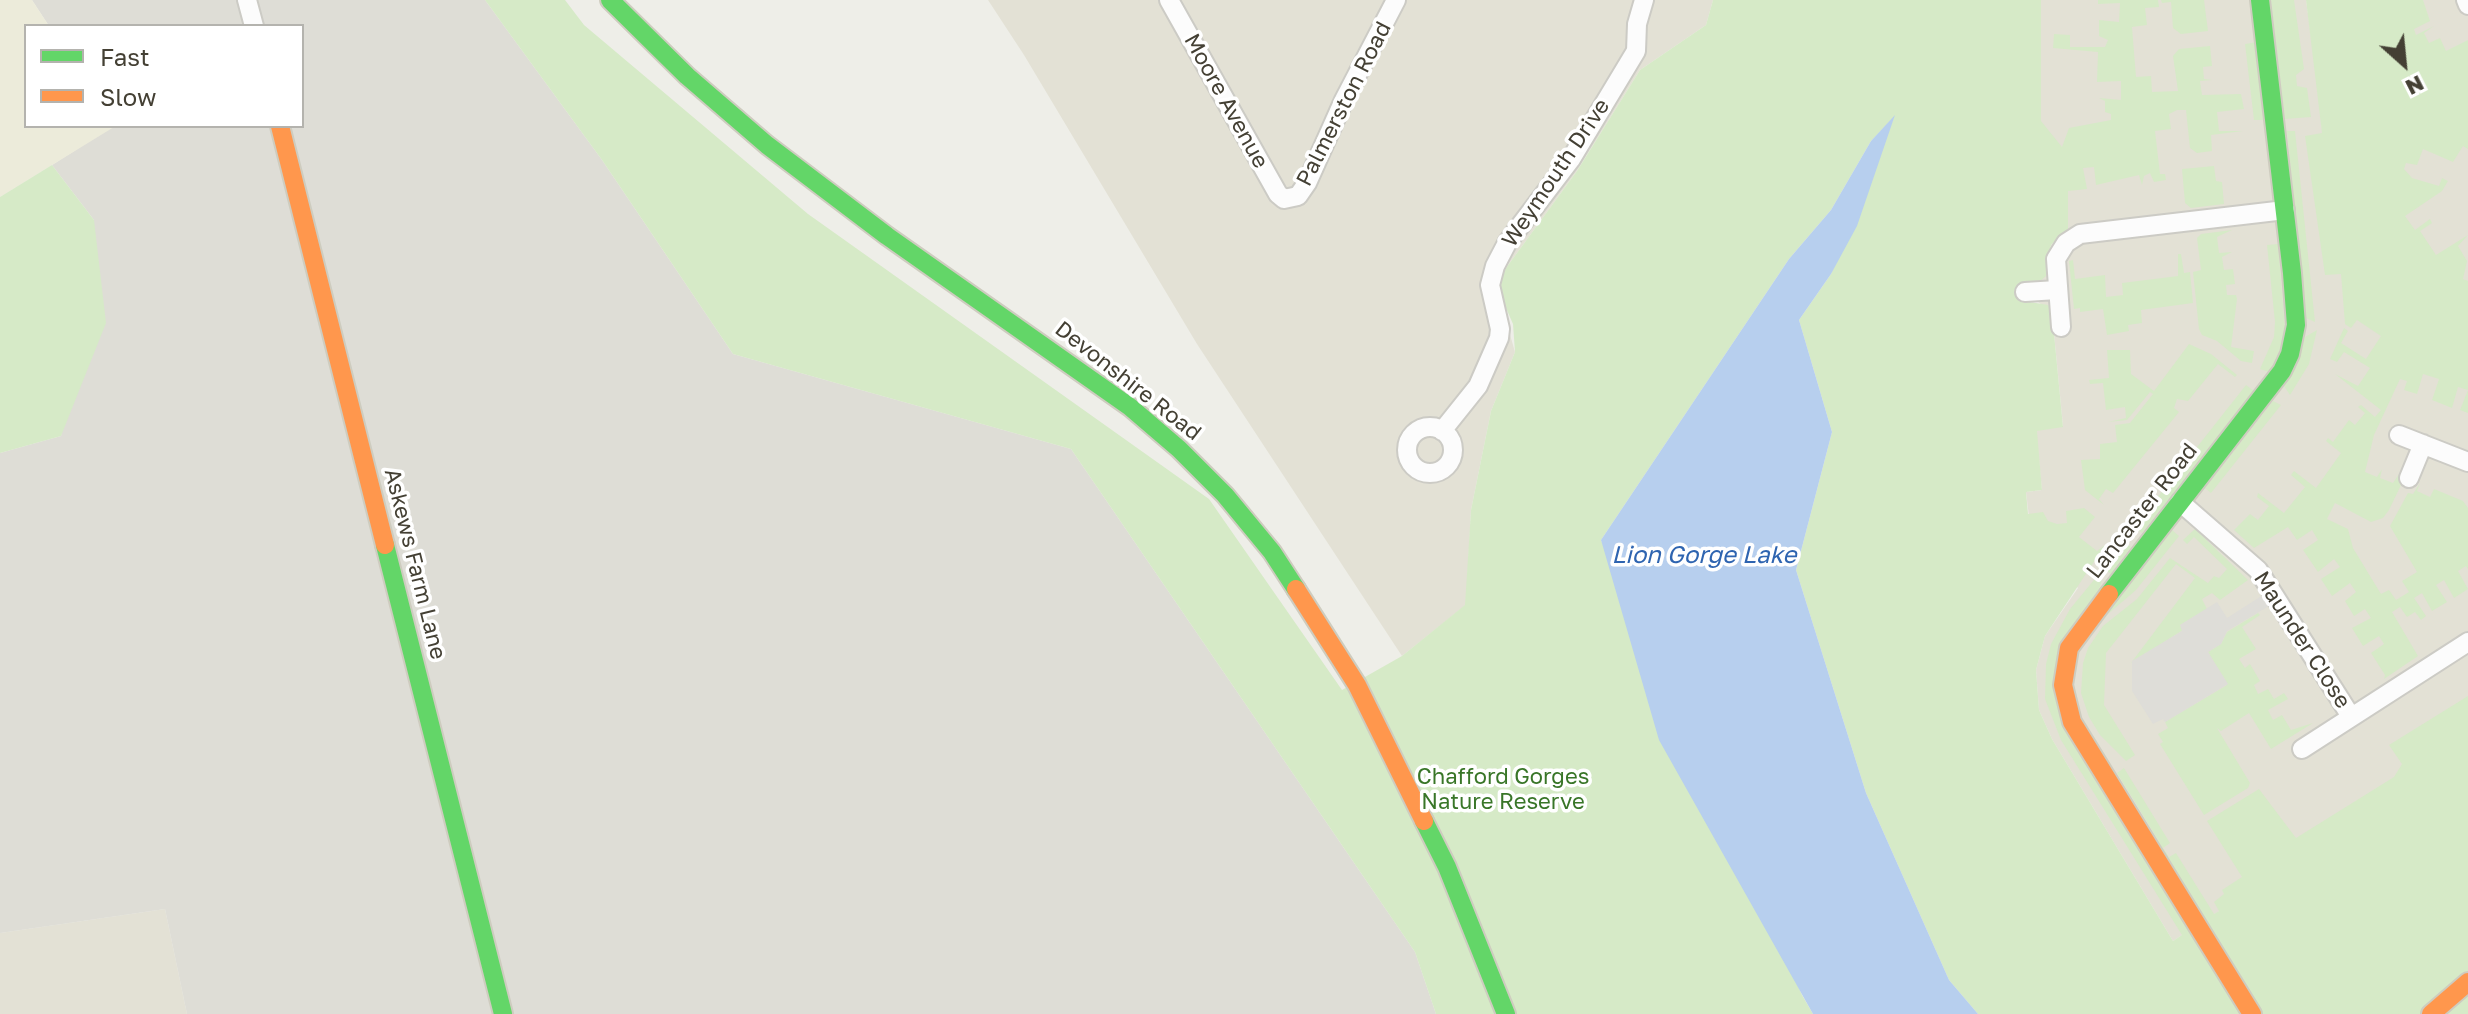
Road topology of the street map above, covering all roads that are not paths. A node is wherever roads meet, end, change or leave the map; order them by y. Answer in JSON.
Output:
{"nodes":[{"id":1,"x":247,"y":0,"type":"edge"},
{"id":2,"x":610,"y":0,"type":"edge"},
{"id":3,"x":1169,"y":0,"type":"edge"},
{"id":4,"x":1396,"y":0,"type":"edge"},
{"id":5,"x":1644,"y":0,"type":"edge"},
{"id":6,"x":2260,"y":0,"type":"edge"},
{"id":7,"x":253,"y":24,"type":"edge"},
{"id":8,"x":281,"y":128,"type":"edge"},
{"id":9,"x":1284,"y":199,"type":"joint"},
{"id":10,"x":2285,"y":210,"type":"junction"},
{"id":11,"x":2057,"y":290,"type":"junction"},
{"id":12,"x":2025,"y":292,"type":"dead end"},
{"id":13,"x":2061,"y":327,"type":"dead end"},
{"id":14,"x":1442,"y":431,"type":"dead end"},
{"id":15,"x":2399,"y":435,"type":"dead end"},
{"id":16,"x":2423,"y":444,"type":"junction"},
{"id":17,"x":2468,"y":462,"type":"edge"},
{"id":18,"x":2409,"y":478,"type":"dead end"},
{"id":19,"x":2180,"y":502,"type":"junction"},
{"id":20,"x":2468,"y":642,"type":"edge"},
{"id":21,"x":2350,"y":715,"type":"junction"},
{"id":22,"x":2302,"y":749,"type":"dead end"},
{"id":23,"x":2468,"y":982,"type":"edge"},
{"id":24,"x":503,"y":1014,"type":"edge"},
{"id":25,"x":1506,"y":1014,"type":"edge"},
{"id":26,"x":2252,"y":1014,"type":"edge"},
{"id":27,"x":2431,"y":1014,"type":"edge"}],
"edges":[{"from":1,"to":7,"type":"street"},
{"from":2,"to":25,"type":"street","name":"Devonshire Road"},
{"from":3,"to":9,"type":"street","name":"Moore Avenue"},
{"from":4,"to":9,"type":"street","name":"Palmerston Road"},
{"from":5,"to":14,"type":"street","name":"Weymouth Drive"},
{"from":6,"to":10,"type":"street","name":"Lancaster Road"},
{"from":8,"to":24,"type":"street","name":"Askews Farm Lane"},
{"from":10,"to":11,"type":"street"},
{"from":10,"to":19,"type":"street","name":"Lancaster Road"},
{"from":11,"to":12,"type":"street"},
{"from":11,"to":13,"type":"street"},
{"from":15,"to":16,"type":"street"},
{"from":16,"to":17,"type":"street"},
{"from":16,"to":18,"type":"street"},
{"from":19,"to":21,"type":"street","name":"Maunder Close"},
{"from":19,"to":26,"type":"street","name":"Lancaster Road"},
{"from":20,"to":21,"type":"street","name":"Maunder Close"},
{"from":21,"to":22,"type":"street","name":"Maunder Close"},
{"from":23,"to":27,"type":"street"}]}
